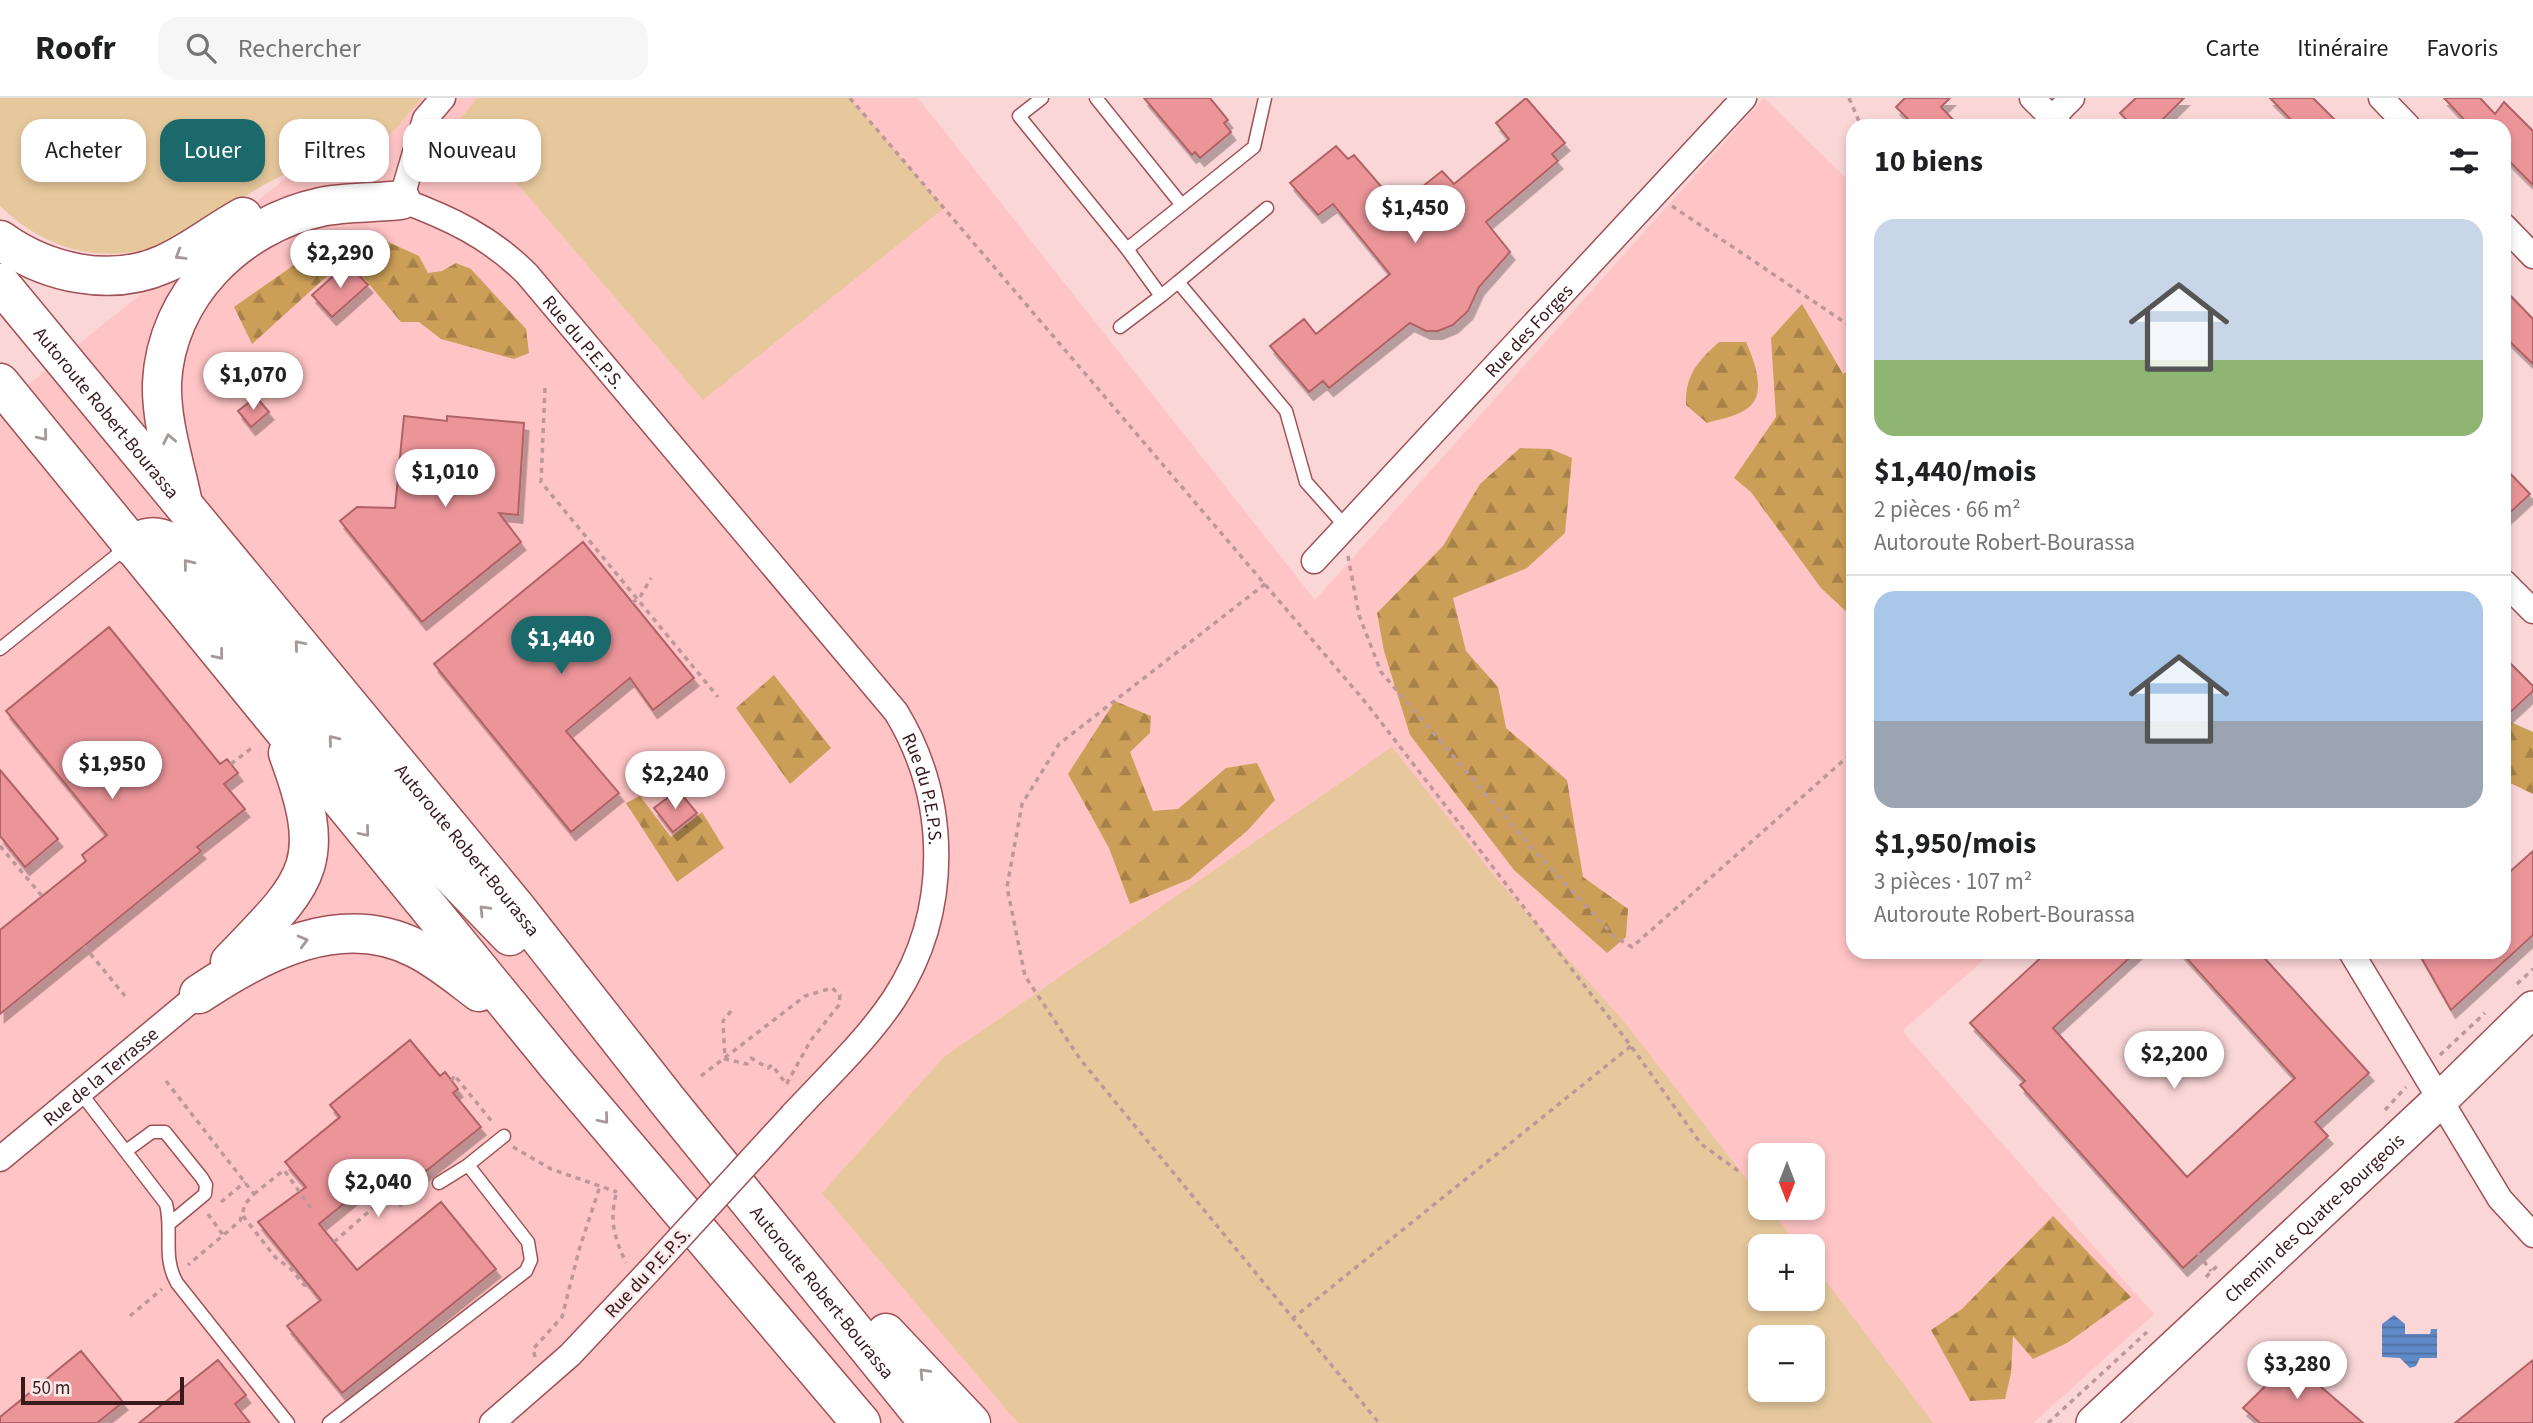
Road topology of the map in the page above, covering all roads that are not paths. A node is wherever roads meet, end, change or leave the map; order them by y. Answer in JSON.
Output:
{"nodes":[{"id":1,"x":443,"y":98,"type":"edge"},
{"id":2,"x":1042,"y":98,"type":"edge"},
{"id":3,"x":1096,"y":98,"type":"edge"},
{"id":4,"x":1744,"y":98,"type":"edge"},
{"id":5,"x":2032,"y":98,"type":"edge"},
{"id":6,"x":2072,"y":98,"type":"edge"},
{"id":7,"x":2381,"y":98,"type":"edge"},
{"id":8,"x":1262,"y":99,"type":"edge"},
{"id":9,"x":2053,"y":119,"type":"edge"},
{"id":10,"x":2058,"y":119,"type":"edge"},
{"id":11,"x":2401,"y":119,"type":"edge"},
{"id":12,"x":401,"y":200,"type":"junction"},
{"id":13,"x":1181,"y":204,"type":"junction"},
{"id":14,"x":1267,"y":208,"type":"dead end"},
{"id":15,"x":2511,"y":233,"type":"edge"},
{"id":16,"x":0,"y":240,"type":"edge"},
{"id":17,"x":1127,"y":249,"type":"junction"},
{"id":18,"x":2533,"y":257,"type":"edge"},
{"id":19,"x":1178,"y":282,"type":"junction"},
{"id":20,"x":0,"y":283,"type":"edge"},
{"id":21,"x":1161,"y":296,"type":"junction"},
{"id":22,"x":1120,"y":327,"type":"dead end"},
{"id":23,"x":0,"y":383,"type":"edge"},
{"id":24,"x":183,"y":506,"type":"junction"},
{"id":25,"x":1344,"y":529,"type":"junction"},
{"id":26,"x":130,"y":545,"type":"junction"},
{"id":27,"x":1314,"y":561,"type":"dead end"},
{"id":28,"x":2511,"y":590,"type":"edge"},
{"id":29,"x":2533,"y":611,"type":"edge"},
{"id":30,"x":0,"y":649,"type":"edge"},
{"id":31,"x":264,"y":735,"type":"junction"},
{"id":32,"x":2355,"y":959,"type":"edge"},
{"id":33,"x":199,"y":994,"type":"junction"},
{"id":34,"x":2533,"y":1009,"type":"edge"},
{"id":35,"x":559,"y":1067,"type":"junction"},
{"id":36,"x":80,"y":1092,"type":"junction"},
{"id":37,"x":2441,"y":1099,"type":"junction"},
{"id":38,"x":667,"y":1100,"type":"junction"},
{"id":39,"x":502,"y":1138,"type":"road end"},
{"id":40,"x":126,"y":1151,"type":"junction"},
{"id":41,"x":0,"y":1158,"type":"edge"},
{"id":42,"x":468,"y":1166,"type":"junction"},
{"id":43,"x":435,"y":1182,"type":"road end"},
{"id":44,"x":169,"y":1224,"type":"junction"},
{"id":45,"x":2533,"y":1235,"type":"edge"},
{"id":46,"x":744,"y":1285,"type":"junction"},
{"id":47,"x":288,"y":1423,"type":"edge"},
{"id":48,"x":329,"y":1423,"type":"edge"},
{"id":49,"x":492,"y":1423,"type":"edge"},
{"id":50,"x":842,"y":1423,"type":"edge"},
{"id":51,"x":861,"y":1423,"type":"edge"},
{"id":52,"x":929,"y":1423,"type":"edge"},
{"id":53,"x":971,"y":1423,"type":"edge"},
{"id":54,"x":2094,"y":1423,"type":"edge"}],
"edges":[{"from":1,"to":12,"type":"street"},
{"from":2,"to":17,"type":"lane"},
{"from":3,"to":13,"type":"lane"},
{"from":4,"to":25,"type":"street","name":"Rue des Forges"},
{"from":5,"to":9,"type":"street"},
{"from":6,"to":10,"type":"street"},
{"from":7,"to":11,"type":"street"},
{"from":8,"to":13,"type":"lane"},
{"from":12,"to":16,"type":"highway","one_way":true},
{"from":24,"to":12,"type":"highway","one_way":true},
{"from":12,"to":49,"type":"street","name":"Rue du P.E.P.S.","bridge":true},
{"from":13,"to":17,"type":"lane"},
{"from":14,"to":19,"type":"lane"},
{"from":15,"to":18,"type":"street"},
{"from":17,"to":21,"type":"lane"},
{"from":19,"to":21,"type":"lane"},
{"from":19,"to":25,"type":"lane"},
{"from":20,"to":24,"type":"highway","name":"Autoroute Robert-Bourassa"},
{"from":21,"to":22,"type":"lane"},
{"from":23,"to":26,"type":"highway","one_way":true},
{"from":38,"to":24,"type":"highway","name":"Autoroute Robert-Bourassa","one_way":true},
{"from":25,"to":27,"type":"street","name":"Rue des Forges"},
{"from":26,"to":30,"type":"lane"},
{"from":26,"to":31,"type":"highway","one_way":true},
{"from":38,"to":26,"type":"highway","one_way":true},
{"from":28,"to":29,"type":"street"},
{"from":31,"to":33,"type":"highway"},
{"from":31,"to":35,"type":"highway","one_way":true},
{"from":32,"to":37,"type":"street"},
{"from":33,"to":35,"type":"highway","one_way":true},
{"from":33,"to":36,"type":"street","name":"Rue de la Terrasse"},
{"from":34,"to":37,"type":"main road","name":"Chemin des Quatre-Bourgeois"},
{"from":35,"to":46,"type":"highway","one_way":true},
{"from":36,"to":40,"type":"lane"},
{"from":36,"to":41,"type":"street","name":"Rue de la Terrasse"},
{"from":37,"to":45,"type":"street"},
{"from":37,"to":54,"type":"main road","name":"Chemin des Quatre-Bourgeois"},
{"from":38,"to":52,"type":"highway","name":"Autoroute Robert-Bourassa"},
{"from":53,"to":38,"type":"highway","one_way":true},
{"from":39,"to":42,"type":"lane"},
{"from":40,"to":44,"type":"lane"},
{"from":40,"to":44,"type":"lane"},
{"from":42,"to":43,"type":"lane"},
{"from":42,"to":48,"type":"lane"},
{"from":44,"to":47,"type":"lane"},
{"from":46,"to":50,"type":"highway"},
{"from":46,"to":51,"type":"highway"}]}
